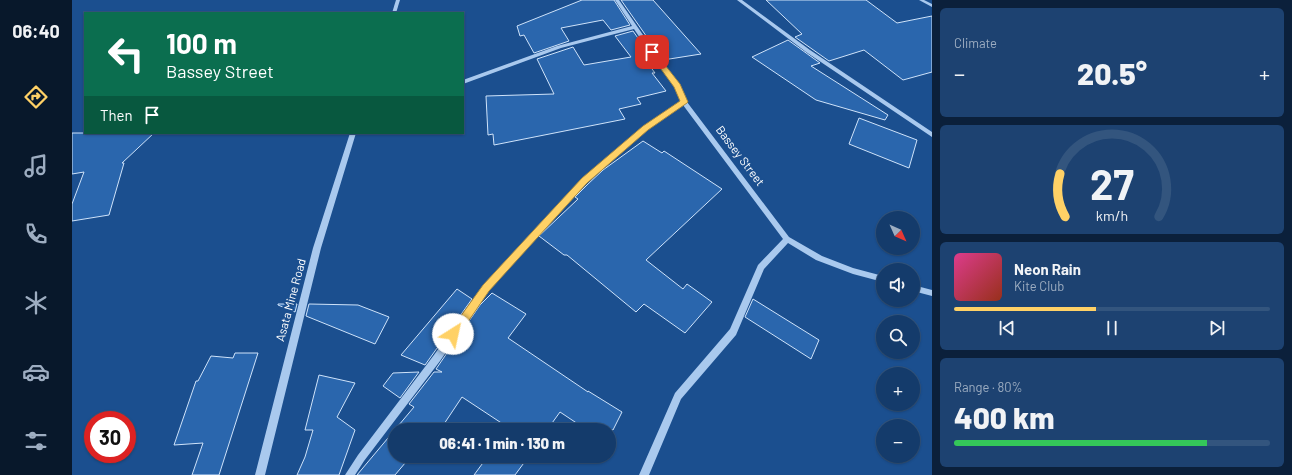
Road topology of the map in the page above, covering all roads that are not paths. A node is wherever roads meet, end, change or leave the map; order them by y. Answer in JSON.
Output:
{"nodes":[{"id":1,"x":398,"y":0,"type":"edge"},
{"id":2,"x":617,"y":0,"type":"edge"},
{"id":3,"x":739,"y":0,"type":"edge"},
{"id":4,"x":921,"y":0,"type":"edge"},
{"id":5,"x":932,"y":6,"type":"edge"},
{"id":6,"x":394,"y":12,"type":"edge"},
{"id":7,"x":635,"y":27,"type":"junction"},
{"id":8,"x":464,"y":82,"type":"edge"},
{"id":9,"x":684,"y":102,"type":"junction"},
{"id":10,"x":353,"y":134,"type":"edge"},
{"id":11,"x":932,"y":135,"type":"edge"},
{"id":12,"x":787,"y":239,"type":"junction"},
{"id":13,"x":876,"y":277,"type":"edge"},
{"id":14,"x":920,"y":290,"type":"edge"},
{"id":15,"x":932,"y":293,"type":"edge"},
{"id":16,"x":260,"y":475,"type":"edge"},
{"id":17,"x":350,"y":475,"type":"edge"},
{"id":18,"x":644,"y":475,"type":"edge"}],
"edges":[{"from":1,"to":6,"type":"street"},
{"from":2,"to":7,"type":"street","name":"Bassey Street"},
{"from":3,"to":11,"type":"street"},
{"from":4,"to":5,"type":"street"},
{"from":7,"to":8,"type":"street"},
{"from":7,"to":9,"type":"street","name":"Bassey Street"},
{"from":9,"to":12,"type":"street","name":"Bassey Street"},
{"from":9,"to":17,"type":"street"},
{"from":10,"to":16,"type":"street","name":"Asata Mine Road"},
{"from":12,"to":13,"type":"street","name":"Bassey Street"},
{"from":12,"to":18,"type":"street"},
{"from":14,"to":15,"type":"street"}]}
